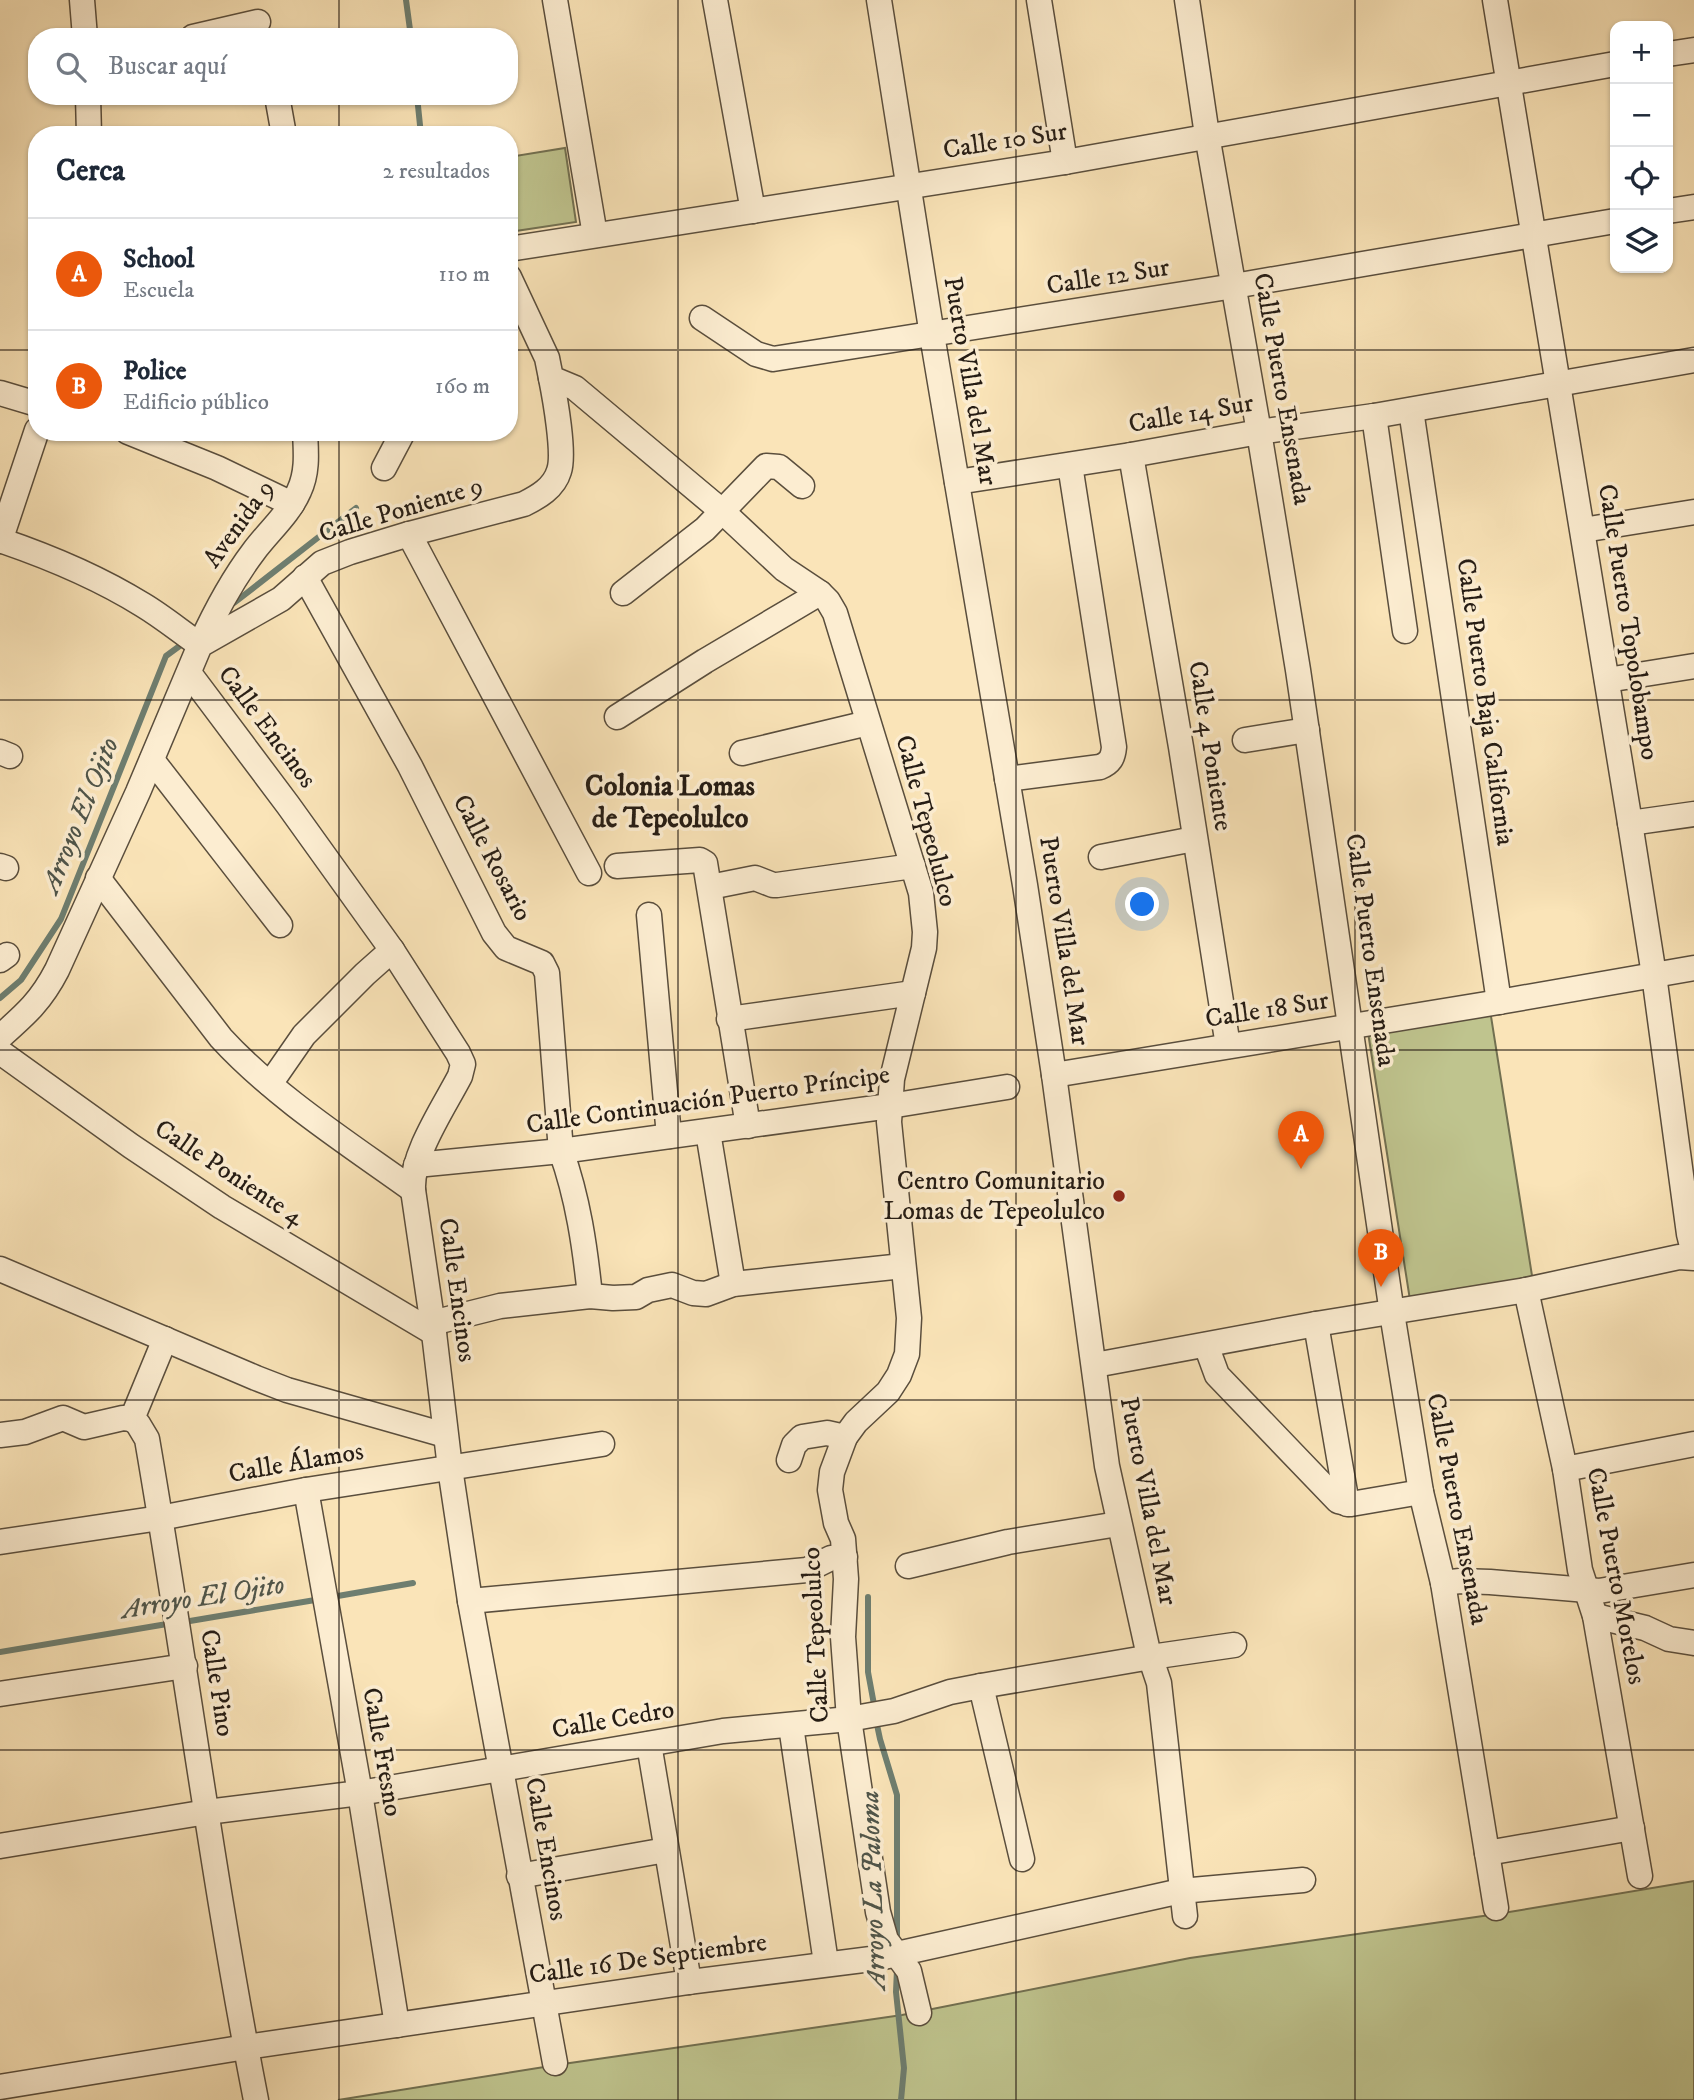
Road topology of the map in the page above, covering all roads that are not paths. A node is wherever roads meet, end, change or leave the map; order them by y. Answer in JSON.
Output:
{"nodes":[{"id":1,"x":82,"y":0,"type":"edge"},
{"id":2,"x":555,"y":0,"type":"edge"},
{"id":3,"x":715,"y":0,"type":"edge"},
{"id":4,"x":878,"y":0,"type":"edge"},
{"id":5,"x":1039,"y":0,"type":"edge"},
{"id":6,"x":1187,"y":0,"type":"edge"},
{"id":7,"x":1495,"y":0,"type":"edge"},
{"id":8,"x":257,"y":19,"type":"edge"},
{"id":9,"x":84,"y":28,"type":"edge"},
{"id":10,"x":225,"y":28,"type":"edge"},
{"id":11,"x":1694,"y":50,"type":"edge"},
{"id":12,"x":1673,"y":53,"type":"edge"},
{"id":13,"x":1610,"y":65,"type":"edge"},
{"id":14,"x":1509,"y":83,"type":"junction"},
{"id":15,"x":88,"y":105,"type":"edge"},
{"id":16,"x":279,"y":105,"type":"edge"},
{"id":17,"x":89,"y":126,"type":"edge"},
{"id":18,"x":282,"y":126,"type":"edge"},
{"id":19,"x":1208,"y":135,"type":"junction"},
{"id":20,"x":1065,"y":162,"type":"junction"},
{"id":21,"x":908,"y":187,"type":"junction"},
{"id":22,"x":1694,"y":207,"type":"edge"},
{"id":23,"x":1673,"y":210,"type":"edge"},
{"id":24,"x":753,"y":211,"type":"junction"},
{"id":25,"x":1610,"y":221,"type":"edge"},
{"id":26,"x":594,"y":235,"type":"junction"},
{"id":27,"x":1534,"y":235,"type":"junction"},
{"id":28,"x":518,"y":247,"type":"edge"},
{"id":29,"x":1234,"y":286,"type":"junction"},
{"id":30,"x":518,"y":296,"type":"edge"},
{"id":31,"x":702,"y":318,"type":"dead end"},
{"id":32,"x":932,"y":335,"type":"junction"},
{"id":33,"x":1694,"y":360,"type":"edge"},
{"id":34,"x":551,"y":378,"type":"junction"},
{"id":35,"x":1559,"y":383,"type":"junction"},
{"id":36,"x":0,"y":393,"type":"edge"},
{"id":37,"x":28,"y":401,"type":"edge"},
{"id":38,"x":1411,"y":410,"type":"junction"},
{"id":39,"x":1374,"y":416,"type":"junction"},
{"id":40,"x":1259,"y":432,"type":"junction"},
{"id":41,"x":33,"y":441,"type":"edge"},
{"id":42,"x":157,"y":441,"type":"edge"},
{"id":43,"x":305,"y":441,"type":"edge"},
{"id":44,"x":398,"y":441,"type":"edge"},
{"id":45,"x":1131,"y":455,"type":"junction"},
{"id":46,"x":1070,"y":465,"type":"junction"},
{"id":47,"x":384,"y":468,"type":"dead end"},
{"id":48,"x":957,"y":481,"type":"junction"},
{"id":49,"x":802,"y":486,"type":"dead end"},
{"id":50,"x":292,"y":504,"type":"junction"},
{"id":51,"x":723,"y":512,"type":"junction"},
{"id":52,"x":1694,"y":512,"type":"edge"},
{"id":53,"x":1583,"y":530,"type":"junction"},
{"id":54,"x":409,"y":534,"type":"junction"},
{"id":55,"x":0,"y":540,"type":"edge"},
{"id":56,"x":305,"y":577,"type":"junction"},
{"id":57,"x":623,"y":593,"type":"dead end"},
{"id":58,"x":820,"y":593,"type":"junction"},
{"id":59,"x":1405,"y":631,"type":"dead end"},
{"id":60,"x":200,"y":645,"type":"junction"},
{"id":61,"x":1694,"y":666,"type":"edge"},
{"id":62,"x":189,"y":673,"type":"junction"},
{"id":63,"x":1607,"y":680,"type":"junction"},
{"id":64,"x":617,"y":717,"type":"dead end"},
{"id":65,"x":868,"y":723,"type":"junction"},
{"id":66,"x":1307,"y":730,"type":"junction"},
{"id":67,"x":1245,"y":740,"type":"dead end"},
{"id":68,"x":742,"y":753,"type":"dead end"},
{"id":69,"x":152,"y":760,"type":"junction"},
{"id":70,"x":1007,"y":779,"type":"junction"},
{"id":71,"x":1694,"y":814,"type":"edge"},
{"id":72,"x":1630,"y":823,"type":"junction"},
{"id":73,"x":1194,"y":839,"type":"junction"},
{"id":74,"x":1101,"y":857,"type":"dead end"},
{"id":75,"x":617,"y":866,"type":"dead end"},
{"id":76,"x":914,"y":866,"type":"junction"},
{"id":77,"x":589,"y":873,"type":"dead end"},
{"id":78,"x":98,"y":878,"type":"junction"},
{"id":79,"x":710,"y":887,"type":"junction"},
{"id":80,"x":649,"y":915,"type":"dead end"},
{"id":81,"x":280,"y":925,"type":"dead end"},
{"id":82,"x":392,"y":950,"type":"junction"},
{"id":83,"x":1694,"y":968,"type":"edge"},
{"id":84,"x":1654,"y":975,"type":"junction"},
{"id":85,"x":913,"y":993,"type":"junction"},
{"id":86,"x":1499,"y":1002,"type":"junction"},
{"id":87,"x":729,"y":1019,"type":"junction"},
{"id":88,"x":1352,"y":1026,"type":"junction"},
{"id":89,"x":0,"y":1037,"type":"edge"},
{"id":90,"x":1228,"y":1046,"type":"junction"},
{"id":91,"x":0,"y":1052,"type":"edge"},
{"id":92,"x":1054,"y":1075,"type":"junction"},
{"id":93,"x":270,"y":1084,"type":"junction"},
{"id":94,"x":1007,"y":1087,"type":"dead end"},
{"id":95,"x":890,"y":1106,"type":"junction"},
{"id":96,"x":748,"y":1126,"type":"junction"},
{"id":97,"x":708,"y":1132,"type":"junction"},
{"id":98,"x":669,"y":1136,"type":"junction"},
{"id":99,"x":561,"y":1152,"type":"junction"},
{"id":100,"x":416,"y":1165,"type":"junction"},
{"id":101,"x":413,"y":1190,"type":"junction"},
{"id":102,"x":1694,"y":1256,"type":"edge"},
{"id":103,"x":903,"y":1266,"type":"junction"},
{"id":104,"x":0,"y":1269,"type":"edge"},
{"id":105,"x":733,"y":1284,"type":"junction"},
{"id":106,"x":1526,"y":1290,"type":"junction"},
{"id":107,"x":590,"y":1296,"type":"junction"},
{"id":108,"x":1392,"y":1312,"type":"junction"},
{"id":109,"x":1317,"y":1324,"type":"junction"},
{"id":110,"x":433,"y":1328,"type":"junction"},
{"id":111,"x":165,"y":1339,"type":"junction"},
{"id":112,"x":1206,"y":1345,"type":"junction"},
{"id":113,"x":1095,"y":1365,"type":"junction"},
{"id":114,"x":132,"y":1419,"type":"junction"},
{"id":115,"x":0,"y":1435,"type":"edge"},
{"id":116,"x":445,"y":1435,"type":"junction"},
{"id":117,"x":845,"y":1437,"type":"junction"},
{"id":118,"x":602,"y":1444,"type":"dead end"},
{"id":119,"x":1694,"y":1444,"type":"edge"},
{"id":120,"x":789,"y":1460,"type":"dead end"},
{"id":121,"x":450,"y":1468,"type":"junction"},
{"id":122,"x":1565,"y":1469,"type":"junction"},
{"id":123,"x":306,"y":1490,"type":"junction"},
{"id":124,"x":1421,"y":1492,"type":"junction"},
{"id":125,"x":1346,"y":1504,"type":"junction"},
{"id":126,"x":160,"y":1518,"type":"junction"},
{"id":127,"x":1118,"y":1524,"type":"junction"},
{"id":128,"x":0,"y":1542,"type":"edge"},
{"id":129,"x":845,"y":1557,"type":"junction"},
{"id":130,"x":908,"y":1566,"type":"dead end"},
{"id":131,"x":1694,"y":1575,"type":"edge"},
{"id":132,"x":1443,"y":1583,"type":"junction"},
{"id":133,"x":1587,"y":1591,"type":"junction"},
{"id":134,"x":470,"y":1601,"type":"junction"},
{"id":135,"x":1595,"y":1616,"type":"junction"},
{"id":136,"x":1694,"y":1643,"type":"edge"},
{"id":137,"x":1234,"y":1645,"type":"dead end"},
{"id":138,"x":1151,"y":1657,"type":"junction"},
{"id":139,"x":185,"y":1666,"type":"junction"},
{"id":140,"x":981,"y":1686,"type":"junction"},
{"id":141,"x":0,"y":1694,"type":"edge"},
{"id":142,"x":849,"y":1719,"type":"junction"},
{"id":143,"x":791,"y":1726,"type":"junction"},
{"id":144,"x":649,"y":1744,"type":"junction"},
{"id":145,"x":502,"y":1769,"type":"junction"},
{"id":146,"x":360,"y":1793,"type":"junction"},
{"id":147,"x":207,"y":1812,"type":"junction"},
{"id":148,"x":1632,"y":1828,"type":"junction"},
{"id":149,"x":0,"y":1846,"type":"edge"},
{"id":150,"x":666,"y":1850,"type":"junction"},
{"id":151,"x":1487,"y":1853,"type":"junction"},
{"id":152,"x":1022,"y":1859,"type":"dead end"},
{"id":153,"x":519,"y":1875,"type":"junction"},
{"id":154,"x":1640,"y":1876,"type":"dead end"},
{"id":155,"x":1303,"y":1880,"type":"dead end"},
{"id":156,"x":1181,"y":1891,"type":"junction"},
{"id":157,"x":1496,"y":1908,"type":"dead end"},
{"id":158,"x":1185,"y":1916,"type":"dead end"},
{"id":159,"x":896,"y":1953,"type":"junction"},
{"id":160,"x":826,"y":1963,"type":"junction"},
{"id":161,"x":690,"y":1982,"type":"junction"},
{"id":162,"x":544,"y":2004,"type":"junction"},
{"id":163,"x":919,"y":2013,"type":"dead end"},
{"id":164,"x":397,"y":2025,"type":"junction"},
{"id":165,"x":246,"y":2047,"type":"junction"},
{"id":166,"x":555,"y":2063,"type":"dead end"},
{"id":167,"x":0,"y":2087,"type":"edge"},
{"id":168,"x":256,"y":2100,"type":"edge"}],
"edges":[{"from":1,"to":9,"type":"street"},
{"from":2,"to":26,"type":"street"},
{"from":3,"to":24,"type":"street"},
{"from":4,"to":21,"type":"street","name":"Puerto Villa del Mar"},
{"from":5,"to":20,"type":"street"},
{"from":6,"to":19,"type":"street","name":"Calle Puerto Ensenada"},
{"from":7,"to":14,"type":"street","name":"Calle Puerto Topolobampo"},
{"from":8,"to":10,"type":"street"},
{"from":11,"to":12,"type":"street"},
{"from":13,"to":14,"type":"street","name":"Calle 10 Sur"},
{"from":14,"to":19,"type":"street","name":"Calle 10 Sur"},
{"from":14,"to":27,"type":"street","name":"Calle Puerto Topolobampo"},
{"from":15,"to":17,"type":"street"},
{"from":16,"to":18,"type":"street"},
{"from":19,"to":20,"type":"street","name":"Calle 10 Sur"},
{"from":19,"to":29,"type":"street","name":"Calle Puerto Ensenada"},
{"from":20,"to":21,"type":"street","name":"Calle 10 Sur"},
{"from":21,"to":24,"type":"street","name":"Calle 10 Sur"},
{"from":21,"to":32,"type":"street","name":"Puerto Villa del Mar"},
{"from":22,"to":23,"type":"street"},
{"from":24,"to":26,"type":"street","name":"Calle 10 Sur"},
{"from":25,"to":27,"type":"street","name":"Calle 12 Sur"},
{"from":26,"to":28,"type":"street","name":"Calle 10 Sur"},
{"from":27,"to":29,"type":"street","name":"Calle 12 Sur"},
{"from":27,"to":35,"type":"street","name":"Calle Puerto Topolobampo"},
{"from":29,"to":32,"type":"street","name":"Calle 12 Sur"},
{"from":29,"to":40,"type":"street","name":"Calle Puerto Ensenada"},
{"from":30,"to":34,"type":"street"},
{"from":31,"to":32,"type":"street","name":"Calle 12 Sur"},
{"from":32,"to":48,"type":"street","name":"Puerto Villa del Mar"},
{"from":33,"to":35,"type":"street","name":"Calle 14 Sur"},
{"from":34,"to":51,"type":"street","name":"Calle Tepeolulco"},
{"from":34,"to":54,"type":"street","name":"Calle Poniente 9"},
{"from":35,"to":38,"type":"street","name":"Calle 14 Sur"},
{"from":35,"to":53,"type":"street","name":"Calle Puerto Topolobampo"},
{"from":36,"to":37,"type":"street"},
{"from":38,"to":39,"type":"street","name":"Calle 14 Sur"},
{"from":38,"to":86,"type":"street","name":"Calle Puerto Baja California"},
{"from":39,"to":40,"type":"street","name":"Calle 14 Sur"},
{"from":39,"to":59,"type":"street"},
{"from":40,"to":45,"type":"street","name":"Calle 14 Sur"},
{"from":40,"to":66,"type":"street","name":"Calle Puerto Ensenada"},
{"from":41,"to":55,"type":"street"},
{"from":42,"to":50,"type":"street"},
{"from":43,"to":50,"type":"street","name":"Avenida 9"},
{"from":44,"to":47,"type":"street"},
{"from":45,"to":46,"type":"street","name":"Calle 14 Sur"},
{"from":45,"to":73,"type":"street","name":"Calle 4 Poniente"},
{"from":46,"to":48,"type":"street","name":"Calle 14 Sur"},
{"from":46,"to":70,"type":"street"},
{"from":48,"to":70,"type":"street","name":"Puerto Villa del Mar"},
{"from":49,"to":51,"type":"street"},
{"from":50,"to":60,"type":"street","name":"Avenida 9"},
{"from":51,"to":57,"type":"street"},
{"from":51,"to":58,"type":"street","name":"Calle Tepeolulco"},
{"from":52,"to":53,"type":"street"},
{"from":53,"to":63,"type":"street","name":"Calle Puerto Topolobampo"},
{"from":54,"to":56,"type":"street","name":"Calle Poniente 9"},
{"from":54,"to":77,"type":"street"},
{"from":55,"to":60,"type":"street"},
{"from":56,"to":60,"type":"street","name":"Calle Poniente 9"},
{"from":56,"to":99,"type":"street","name":"Calle Rosario"},
{"from":58,"to":64,"type":"street"},
{"from":58,"to":65,"type":"street","name":"Calle Tepeolulco"},
{"from":60,"to":62,"type":"street"},
{"from":61,"to":63,"type":"street"},
{"from":62,"to":69,"type":"street"},
{"from":62,"to":82,"type":"street","name":"Calle Encinos"},
{"from":63,"to":72,"type":"street","name":"Calle Puerto Topolobampo"},
{"from":65,"to":68,"type":"street"},
{"from":65,"to":76,"type":"street","name":"Calle Tepeolulco"},
{"from":66,"to":67,"type":"street"},
{"from":66,"to":88,"type":"street","name":"Calle Puerto Ensenada"},
{"from":69,"to":78,"type":"street"},
{"from":69,"to":81,"type":"street"},
{"from":70,"to":92,"type":"street","name":"Puerto Villa del Mar"},
{"from":71,"to":72,"type":"street"},
{"from":72,"to":84,"type":"street","name":"Calle Puerto Topolobampo"},
{"from":73,"to":74,"type":"street"},
{"from":73,"to":90,"type":"street","name":"Calle 4 Poniente"},
{"from":75,"to":79,"type":"street"},
{"from":76,"to":79,"type":"street"},
{"from":76,"to":85,"type":"street","name":"Calle Tepeolulco"},
{"from":78,"to":89,"type":"street"},
{"from":78,"to":93,"type":"street"},
{"from":79,"to":87,"type":"street"},
{"from":80,"to":98,"type":"street"},
{"from":82,"to":93,"type":"street"},
{"from":82,"to":100,"type":"street","name":"Calle Encinos"},
{"from":83,"to":84,"type":"street","name":"Calle 18 Sur"},
{"from":84,"to":86,"type":"street","name":"Calle 18 Sur"},
{"from":84,"to":102,"type":"street","name":"Calle Puerto Topolobampo"},
{"from":85,"to":87,"type":"street"},
{"from":85,"to":95,"type":"street","name":"Calle Tepeolulco"},
{"from":86,"to":88,"type":"street","name":"Calle 18 Sur"},
{"from":87,"to":96,"type":"street"},
{"from":88,"to":90,"type":"street","name":"Calle 18 Sur"},
{"from":88,"to":108,"type":"street","name":"Calle Puerto Ensenada"},
{"from":90,"to":92,"type":"street","name":"Calle 18 Sur"},
{"from":91,"to":110,"type":"street","name":"Calle Poniente 4"},
{"from":92,"to":113,"type":"street","name":"Puerto Villa del Mar"},
{"from":93,"to":101,"type":"street"},
{"from":94,"to":95,"type":"street","name":"Calle Continuación Puerto Príncipe"},
{"from":95,"to":96,"type":"street","name":"Calle Continuación Puerto Príncipe"},
{"from":95,"to":103,"type":"street","name":"Calle Tepeolulco"},
{"from":96,"to":97,"type":"street","name":"Calle Continuación Puerto Príncipe"},
{"from":97,"to":98,"type":"street","name":"Calle Continuación Puerto Príncipe"},
{"from":97,"to":105,"type":"street"},
{"from":98,"to":99,"type":"street","name":"Calle Continuación Puerto Príncipe"},
{"from":99,"to":100,"type":"street","name":"Calle Continuación Puerto Príncipe"},
{"from":99,"to":107,"type":"street","name":"Calle Rosario"},
{"from":100,"to":101,"type":"street","name":"Calle Encinos"},
{"from":101,"to":110,"type":"street","name":"Calle Encinos"},
{"from":102,"to":106,"type":"street"},
{"from":103,"to":105,"type":"street"},
{"from":103,"to":117,"type":"street","name":"Calle Tepeolulco"},
{"from":104,"to":111,"type":"street"},
{"from":105,"to":107,"type":"street"},
{"from":106,"to":108,"type":"street"},
{"from":106,"to":122,"type":"street","name":"Calle Puerto Morelos"},
{"from":107,"to":110,"type":"street"},
{"from":108,"to":109,"type":"street"},
{"from":108,"to":124,"type":"street","name":"Calle Puerto Ensenada"},
{"from":109,"to":112,"type":"street"},
{"from":109,"to":125,"type":"street"},
{"from":110,"to":116,"type":"street","name":"Calle Encinos"},
{"from":111,"to":114,"type":"street"},
{"from":111,"to":116,"type":"street"},
{"from":112,"to":113,"type":"street"},
{"from":112,"to":125,"type":"street"},
{"from":113,"to":127,"type":"street","name":"Puerto Villa del Mar"},
{"from":114,"to":115,"type":"street"},
{"from":114,"to":126,"type":"street","name":"Calle Pino"},
{"from":116,"to":121,"type":"street","name":"Calle Encinos"},
{"from":117,"to":120,"type":"street"},
{"from":117,"to":129,"type":"street","name":"Calle Tepeolulco"},
{"from":118,"to":121,"type":"street","name":"Calle Álamos"},
{"from":119,"to":122,"type":"street"},
{"from":121,"to":123,"type":"street","name":"Calle Álamos"},
{"from":121,"to":134,"type":"street","name":"Calle Encinos"},
{"from":122,"to":133,"type":"street","name":"Calle Puerto Morelos"},
{"from":123,"to":126,"type":"street","name":"Calle Álamos"},
{"from":123,"to":146,"type":"street","name":"Calle Fresno"},
{"from":124,"to":125,"type":"street"},
{"from":124,"to":132,"type":"street","name":"Calle Puerto Ensenada"},
{"from":126,"to":128,"type":"street","name":"Calle Álamos"},
{"from":126,"to":139,"type":"street","name":"Calle Pino"},
{"from":127,"to":130,"type":"street"},
{"from":127,"to":138,"type":"street","name":"Puerto Villa del Mar"},
{"from":129,"to":134,"type":"street"},
{"from":129,"to":142,"type":"street","name":"Calle Tepeolulco"},
{"from":131,"to":133,"type":"street"},
{"from":132,"to":133,"type":"street"},
{"from":132,"to":151,"type":"street","name":"Calle Puerto Ensenada"},
{"from":133,"to":135,"type":"street","name":"Calle Puerto Morelos"},
{"from":134,"to":145,"type":"street","name":"Calle Encinos"},
{"from":135,"to":136,"type":"street"},
{"from":135,"to":148,"type":"street","name":"Calle Puerto Morelos"},
{"from":137,"to":138,"type":"street","name":"Calle Cedro"},
{"from":138,"to":140,"type":"street","name":"Calle Cedro"},
{"from":138,"to":156,"type":"street","name":"Puerto Villa del Mar"},
{"from":139,"to":141,"type":"street"},
{"from":139,"to":147,"type":"street","name":"Calle Pino"},
{"from":140,"to":142,"type":"street","name":"Calle Cedro"},
{"from":140,"to":152,"type":"street"},
{"from":142,"to":143,"type":"street","name":"Calle Cedro"},
{"from":142,"to":159,"type":"street","name":"Calle Tepeolulco"},
{"from":143,"to":144,"type":"street","name":"Calle Cedro"},
{"from":143,"to":160,"type":"street"},
{"from":144,"to":145,"type":"street","name":"Calle Cedro"},
{"from":144,"to":150,"type":"street"},
{"from":145,"to":146,"type":"street","name":"Calle Cedro"},
{"from":145,"to":153,"type":"street","name":"Calle Encinos"},
{"from":146,"to":147,"type":"street","name":"Calle Cedro"},
{"from":146,"to":164,"type":"street","name":"Calle Fresno"},
{"from":147,"to":149,"type":"street","name":"Calle Cedro"},
{"from":147,"to":165,"type":"street","name":"Calle Pino"},
{"from":148,"to":151,"type":"street"},
{"from":148,"to":154,"type":"street","name":"Calle Puerto Morelos"},
{"from":150,"to":153,"type":"street"},
{"from":150,"to":161,"type":"street"},
{"from":151,"to":157,"type":"street","name":"Calle Puerto Ensenada"},
{"from":153,"to":162,"type":"street","name":"Calle Encinos"},
{"from":155,"to":156,"type":"street","name":"Calle 16 De Septiembre"},
{"from":156,"to":158,"type":"street","name":"Puerto Villa del Mar"},
{"from":156,"to":159,"type":"street","name":"Calle 16 De Septiembre"},
{"from":159,"to":160,"type":"street","name":"Calle 16 De Septiembre"},
{"from":159,"to":163,"type":"street","name":"Calle Tepeolulco"},
{"from":160,"to":161,"type":"street","name":"Calle 16 De Septiembre"},
{"from":161,"to":162,"type":"street","name":"Calle 16 De Septiembre"},
{"from":162,"to":164,"type":"street","name":"Calle 16 De Septiembre"},
{"from":162,"to":166,"type":"street","name":"Calle Encinos"},
{"from":164,"to":165,"type":"street","name":"Calle 16 De Septiembre"},
{"from":165,"to":167,"type":"street","name":"Calle 16 De Septiembre"},
{"from":165,"to":168,"type":"street","name":"Calle Pino"}]}
